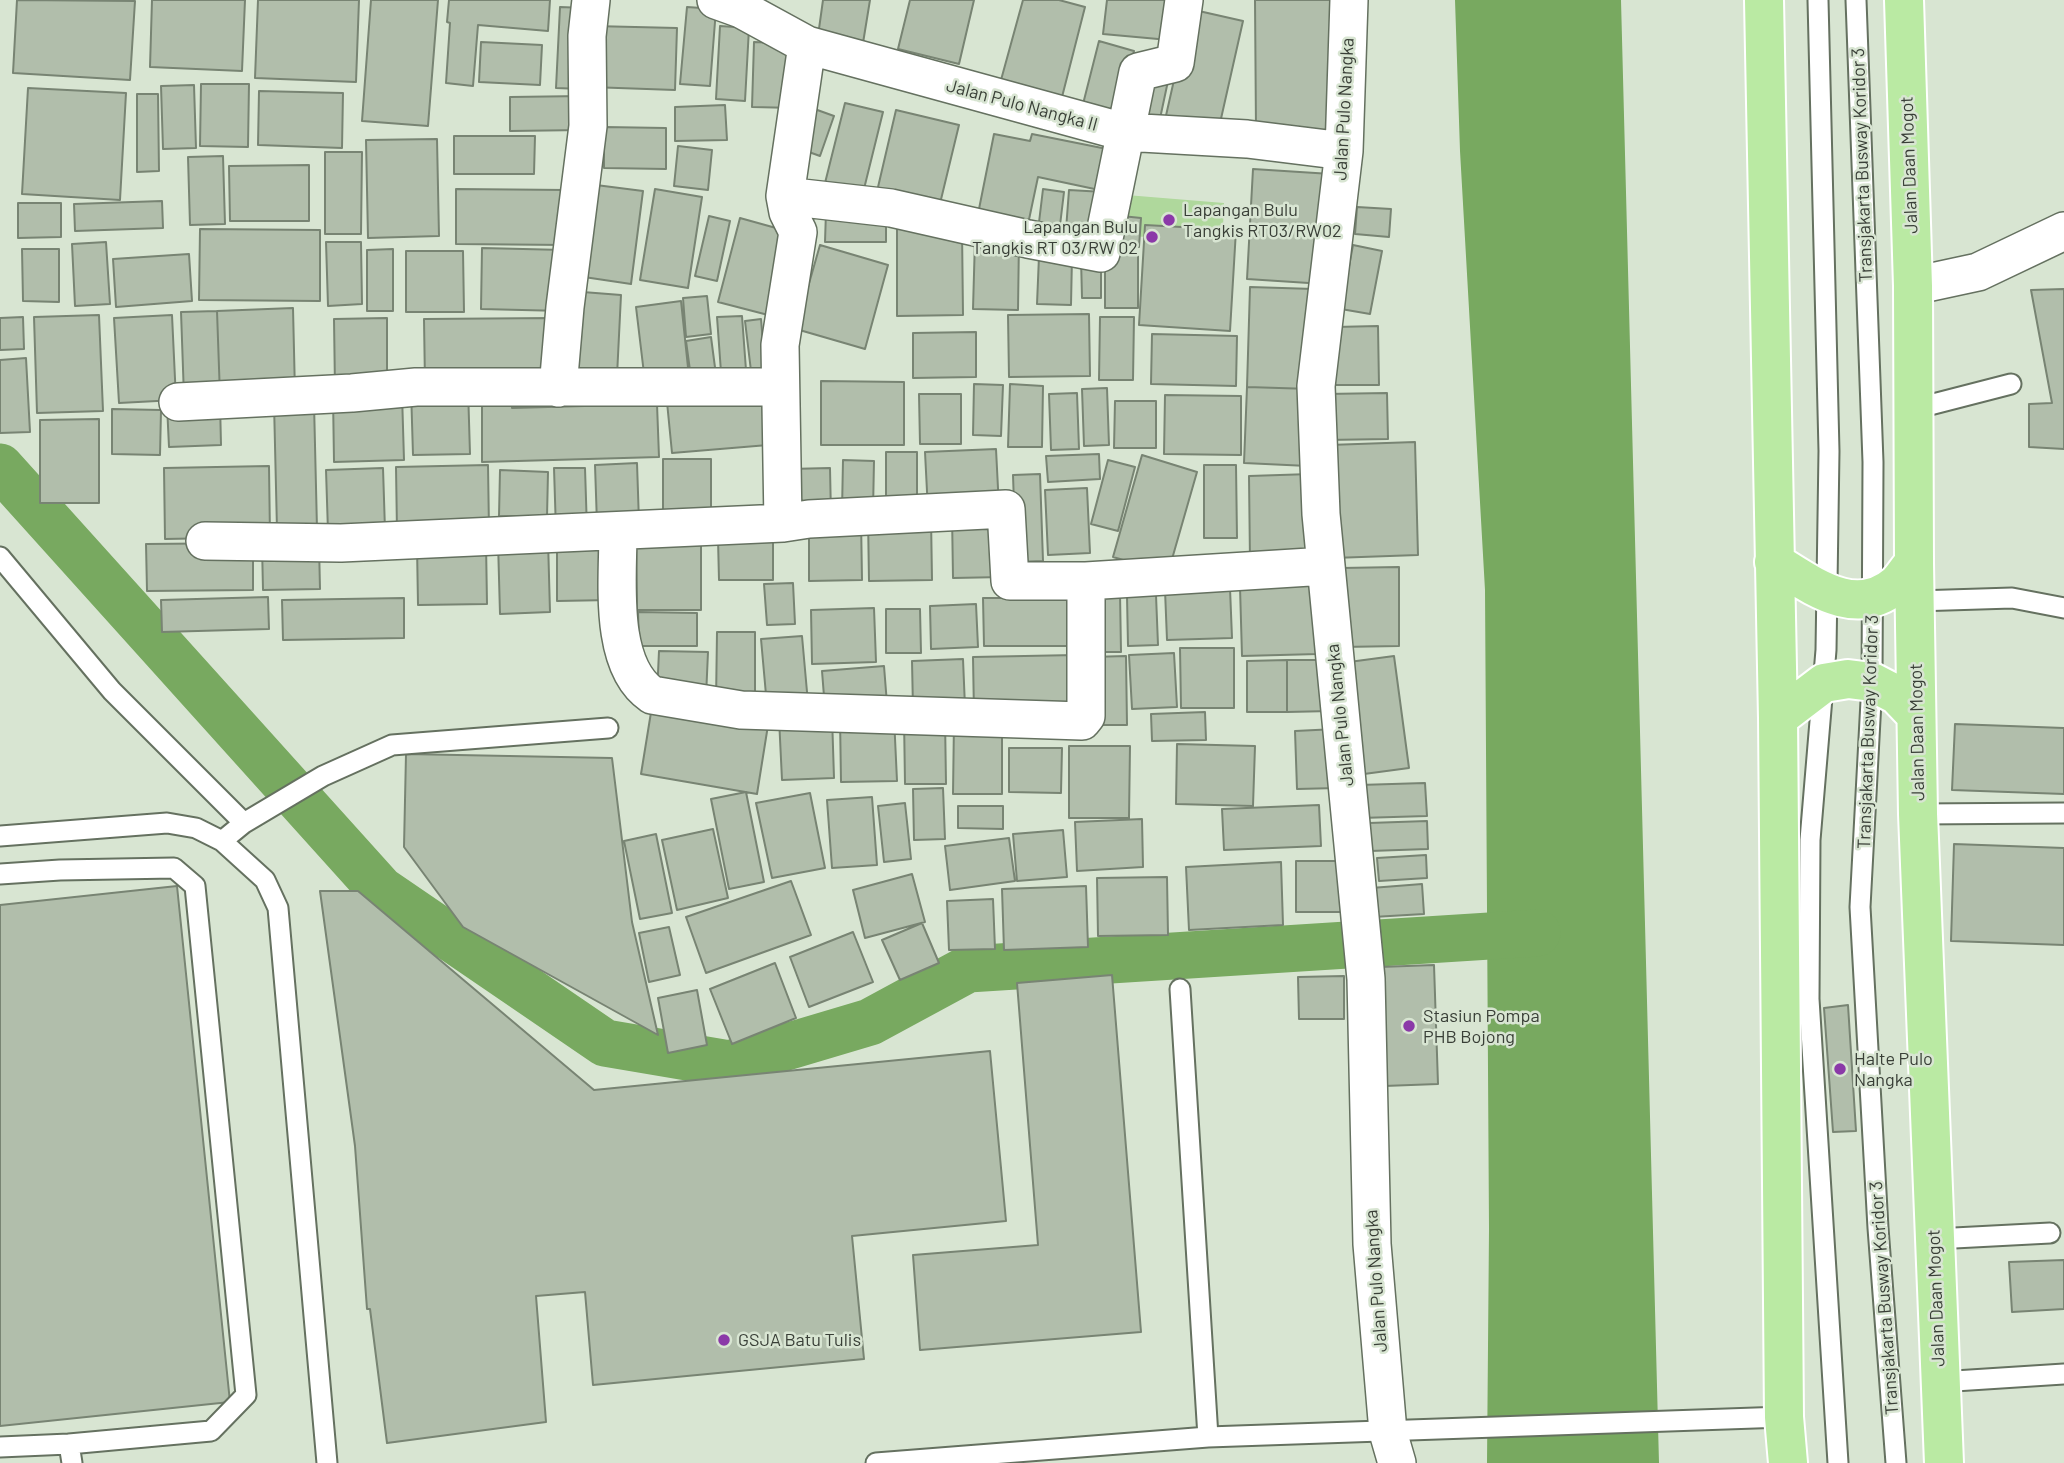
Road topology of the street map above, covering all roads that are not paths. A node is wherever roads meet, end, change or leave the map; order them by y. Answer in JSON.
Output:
{"nodes":[{"id":1,"x":591,"y":0,"type":"edge"},
{"id":2,"x":716,"y":0,"type":"edge"},
{"id":3,"x":1184,"y":0,"type":"edge"},
{"id":4,"x":1349,"y":0,"type":"edge"},
{"id":5,"x":1764,"y":0,"type":"edge"},
{"id":6,"x":1818,"y":0,"type":"edge"},
{"id":7,"x":1856,"y":0,"type":"edge"},
{"id":8,"x":1904,"y":0,"type":"edge"},
{"id":9,"x":807,"y":45,"type":"junction"},
{"id":10,"x":1124,"y":132,"type":"junction"},
{"id":11,"x":1343,"y":151,"type":"junction"},
{"id":12,"x":785,"y":196,"type":"junction"},
{"id":13,"x":2064,"y":231,"type":"edge"},
{"id":14,"x":1913,"y":286,"type":"junction"},
{"id":15,"x":2011,"y":384,"type":"dead end"},
{"id":16,"x":780,"y":387,"type":"junction"},
{"id":17,"x":558,"y":388,"type":"junction"},
{"id":18,"x":178,"y":402,"type":"dead end"},
{"id":19,"x":1914,"y":409,"type":"junction"},
{"id":20,"x":783,"y":523,"type":"junction"},
{"id":21,"x":618,"y":531,"type":"junction"},
{"id":22,"x":205,"y":541,"type":"dead end"},
{"id":23,"x":0,"y":557,"type":"edge"},
{"id":24,"x":1774,"y":562,"type":"junction"},
{"id":25,"x":1914,"y":563,"type":"junction"},
{"id":26,"x":1325,"y":566,"type":"junction"},
{"id":27,"x":1086,"y":581,"type":"junction"},
{"id":28,"x":1827,"y":595,"type":"junction"},
{"id":29,"x":1872,"y":597,"type":"junction"},
{"id":30,"x":1916,"y":601,"type":"junction"},
{"id":31,"x":2064,"y":608,"type":"edge"},
{"id":32,"x":1872,"y":682,"type":"junction"},
{"id":33,"x":1824,"y":683,"type":"junction"},
{"id":34,"x":1916,"y":715,"type":"junction"},
{"id":35,"x":1777,"y":718,"type":"junction"},
{"id":36,"x":608,"y":728,"type":"dead end"},
{"id":37,"x":2064,"y":813,"type":"edge"},
{"id":38,"x":1918,"y":814,"type":"junction"},
{"id":39,"x":244,"y":823,"type":"junction"},
{"id":40,"x":0,"y":836,"type":"edge"},
{"id":41,"x":222,"y":841,"type":"junction"},
{"id":42,"x":0,"y":874,"type":"edge"},
{"id":43,"x":1180,"y":989,"type":"dead end"},
{"id":44,"x":2050,"y":1233,"type":"dead end"},
{"id":45,"x":1934,"y":1239,"type":"junction"},
{"id":46,"x":2064,"y":1374,"type":"edge"},
{"id":47,"x":1939,"y":1382,"type":"junction"},
{"id":48,"x":1784,"y":1417,"type":"junction"},
{"id":49,"x":1208,"y":1437,"type":"junction"},
{"id":50,"x":0,"y":1447,"type":"edge"},
{"id":51,"x":1393,"y":1447,"type":"edge"},
{"id":52,"x":71,"y":1454,"type":"edge"},
{"id":53,"x":327,"y":1463,"type":"edge"},
{"id":54,"x":876,"y":1463,"type":"edge"},
{"id":55,"x":1788,"y":1463,"type":"edge"},
{"id":56,"x":1838,"y":1463,"type":"edge"},
{"id":57,"x":1896,"y":1463,"type":"edge"},
{"id":58,"x":1944,"y":1463,"type":"edge"}],
"edges":[{"from":1,"to":17,"type":"street"},
{"from":2,"to":9,"type":"street","name":"Jalan Pulo Nangka II"},
{"from":3,"to":10,"type":"street"},
{"from":4,"to":11,"type":"street","name":"Jalan Pulo Nangka"},
{"from":5,"to":24,"type":"highway"},
{"from":6,"to":28,"type":"lane"},
{"from":7,"to":29,"type":"lane","name":"Transjakarta Busway Koridor 3"},
{"from":8,"to":14,"type":"highway","name":"Jalan Daan Mogot"},
{"from":9,"to":10,"type":"street","name":"Jalan Pulo Nangka II"},
{"from":9,"to":12,"type":"street"},
{"from":10,"to":11,"type":"street","name":"Jalan Pulo Nangka II"},
{"from":10,"to":12,"type":"street"},
{"from":11,"to":26,"type":"street","name":"Jalan Pulo Nangka"},
{"from":12,"to":16,"type":"street"},
{"from":13,"to":14,"type":"street"},
{"from":14,"to":19,"type":"highway","name":"Jalan Daan Mogot"},
{"from":15,"to":19,"type":"lane"},
{"from":16,"to":17,"type":"street"},
{"from":16,"to":20,"type":"street"},
{"from":17,"to":18,"type":"street"},
{"from":19,"to":25,"type":"highway","name":"Jalan Daan Mogot"},
{"from":20,"to":21,"type":"street"},
{"from":20,"to":27,"type":"street"},
{"from":21,"to":22,"type":"street"},
{"from":21,"to":27,"type":"street"},
{"from":23,"to":39,"type":"lane"},
{"from":24,"to":28,"type":"highway"},
{"from":24,"to":35,"type":"highway"},
{"from":25,"to":29,"type":"highway"},
{"from":25,"to":30,"type":"highway","name":"Jalan Daan Mogot"},
{"from":26,"to":27,"type":"street"},
{"from":26,"to":51,"type":"street","name":"Jalan Pulo Nangka"},
{"from":28,"to":29,"type":"highway"},
{"from":28,"to":33,"type":"lane"},
{"from":29,"to":32,"type":"lane","name":"Transjakarta Busway Koridor 3"},
{"from":30,"to":31,"type":"lane"},
{"from":30,"to":34,"type":"highway","name":"Jalan Daan Mogot"},
{"from":32,"to":33,"type":"highway"},
{"from":32,"to":34,"type":"highway"},
{"from":32,"to":57,"type":"lane","name":"Transjakarta Busway Koridor 3"},
{"from":33,"to":35,"type":"highway"},
{"from":33,"to":56,"type":"lane"},
{"from":34,"to":38,"type":"highway","name":"Jalan Daan Mogot"},
{"from":35,"to":48,"type":"highway"},
{"from":36,"to":39,"type":"lane"},
{"from":37,"to":38,"type":"lane"},
{"from":38,"to":45,"type":"highway","name":"Jalan Daan Mogot"},
{"from":39,"to":41,"type":"lane"},
{"from":40,"to":41,"type":"lane"},
{"from":41,"to":53,"type":"lane"},
{"from":42,"to":52,"type":"lane"},
{"from":43,"to":49,"type":"lane"},
{"from":44,"to":45,"type":"lane"},
{"from":45,"to":47,"type":"highway","name":"Jalan Daan Mogot"},
{"from":46,"to":47,"type":"lane"},
{"from":47,"to":58,"type":"highway","name":"Jalan Daan Mogot"},
{"from":48,"to":51,"type":"lane"},
{"from":48,"to":55,"type":"highway"},
{"from":49,"to":51,"type":"lane"},
{"from":49,"to":54,"type":"lane"},
{"from":50,"to":52,"type":"lane"}]}
